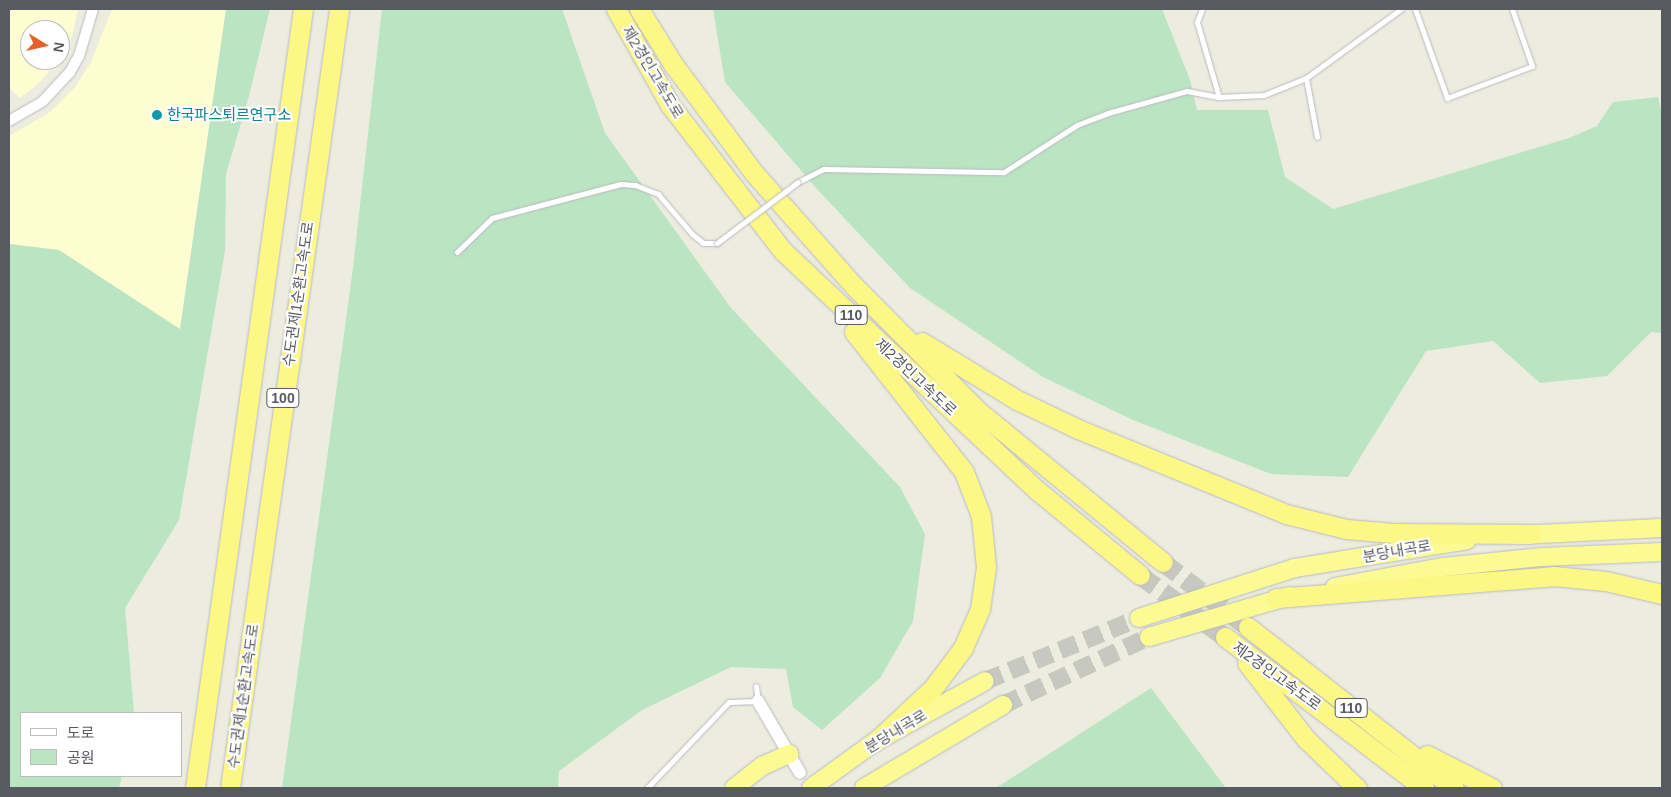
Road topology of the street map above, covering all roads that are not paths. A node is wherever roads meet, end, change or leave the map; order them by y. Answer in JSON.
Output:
{"nodes":[{"id":1,"x":93,"y":9,"type":"edge"},
{"id":2,"x":303,"y":9,"type":"edge"},
{"id":3,"x":339,"y":9,"type":"edge"},
{"id":4,"x":616,"y":9,"type":"edge"},
{"id":5,"x":639,"y":9,"type":"edge"},
{"id":6,"x":1202,"y":9,"type":"edge"},
{"id":7,"x":1401,"y":9,"type":"edge"},
{"id":8,"x":1415,"y":9,"type":"edge"},
{"id":9,"x":1512,"y":9,"type":"edge"},
{"id":10,"x":1306,"y":78,"type":"junction"},
{"id":11,"x":1219,"y":97,"type":"junction"},
{"id":12,"x":9,"y":121,"type":"edge"},
{"id":13,"x":1317,"y":137,"type":"dead end"},
{"id":14,"x":457,"y":252,"type":"dead end"},
{"id":15,"x":811,"y":278,"type":"junction"},
{"id":16,"x":855,"y":287,"type":"junction"},
{"id":17,"x":1662,"y":528,"type":"edge"},
{"id":18,"x":1531,"y":534,"type":"junction"},
{"id":19,"x":1662,"y":552,"type":"edge"},
{"id":20,"x":1163,"y":562,"type":"tunnel mouth"},
{"id":21,"x":1140,"y":575,"type":"tunnel mouth"},
{"id":22,"x":1662,"y":594,"type":"edge"},
{"id":23,"x":1276,"y":598,"type":"junction"},
{"id":24,"x":1139,"y":618,"type":"tunnel mouth"},
{"id":25,"x":1248,"y":627,"type":"tunnel mouth"},
{"id":26,"x":1148,"y":637,"type":"tunnel mouth"},
{"id":27,"x":985,"y":681,"type":"tunnel mouth"},
{"id":28,"x":756,"y":686,"type":"dead end"},
{"id":29,"x":758,"y":701,"type":"junction"},
{"id":30,"x":1003,"y":705,"type":"tunnel mouth"},
{"id":31,"x":1362,"y":716,"type":"junction"},
{"id":32,"x":876,"y":741,"type":"junction"},
{"id":33,"x":789,"y":754,"type":"junction"},
{"id":34,"x":800,"y":773,"type":"dead end"},
{"id":35,"x":195,"y":788,"type":"edge"},
{"id":36,"x":230,"y":788,"type":"edge"},
{"id":37,"x":647,"y":788,"type":"edge"},
{"id":38,"x":734,"y":788,"type":"edge"},
{"id":39,"x":811,"y":788,"type":"edge"},
{"id":40,"x":864,"y":788,"type":"edge"},
{"id":41,"x":1357,"y":788,"type":"edge"},
{"id":42,"x":1424,"y":788,"type":"edge"},
{"id":43,"x":1454,"y":788,"type":"edge"},
{"id":44,"x":1492,"y":788,"type":"edge"}],
"edges":[{"from":1,"to":12,"type":"street"},
{"from":2,"to":35,"type":"highway","number":"100"},
{"from":3,"to":36,"type":"highway","name":"수도권제1순환고속도로","number":"100"},
{"from":4,"to":15,"type":"highway","name":"제2경인고속도로","number":"110"},
{"from":5,"to":16,"type":"highway","name":"제2경인고속도로","number":"110"},
{"from":6,"to":11,"type":"lane"},
{"from":7,"to":10,"type":"lane"},
{"from":8,"to":9,"type":"lane"},
{"from":10,"to":11,"type":"lane"},
{"from":10,"to":13,"type":"lane"},
{"from":11,"to":14,"type":"lane","bridge":true},
{"from":15,"to":21,"type":"highway","name":"제2경인고속도로","number":"110"},
{"from":15,"to":32,"type":"highway"},
{"from":16,"to":18,"type":"highway"},
{"from":16,"to":20,"type":"highway","name":"제2경인고속도로","number":"110"},
{"from":17,"to":18,"type":"highway","name":"분당내곡로"},
{"from":18,"to":24,"type":"highway","name":"분당내곡로"},
{"from":19,"to":23,"type":"highway","name":"분당내곡로"},
{"from":22,"to":23,"type":"highway"},
{"from":23,"to":26,"type":"highway","name":"분당내곡로"},
{"from":25,"to":31,"type":"highway","name":"제2경인고속도로","number":"110"},
{"from":27,"to":32,"type":"highway","name":"분당내곡로"},
{"from":28,"to":29,"type":"lane"},
{"from":29,"to":33,"type":"street"},
{"from":29,"to":37,"type":"lane"},
{"from":30,"to":40,"type":"highway","name":"분당내곡로"},
{"from":31,"to":43,"type":"highway","name":"제2경인고속도로","number":"110"},
{"from":31,"to":44,"type":"highway"},
{"from":32,"to":39,"type":"highway","name":"분당내곡로"},
{"from":33,"to":34,"type":"street"},
{"from":33,"to":38,"type":"highway"},
{"from":41,"to":42,"type":"highway","name":"제2경인고속도로","number":"110"}]}
